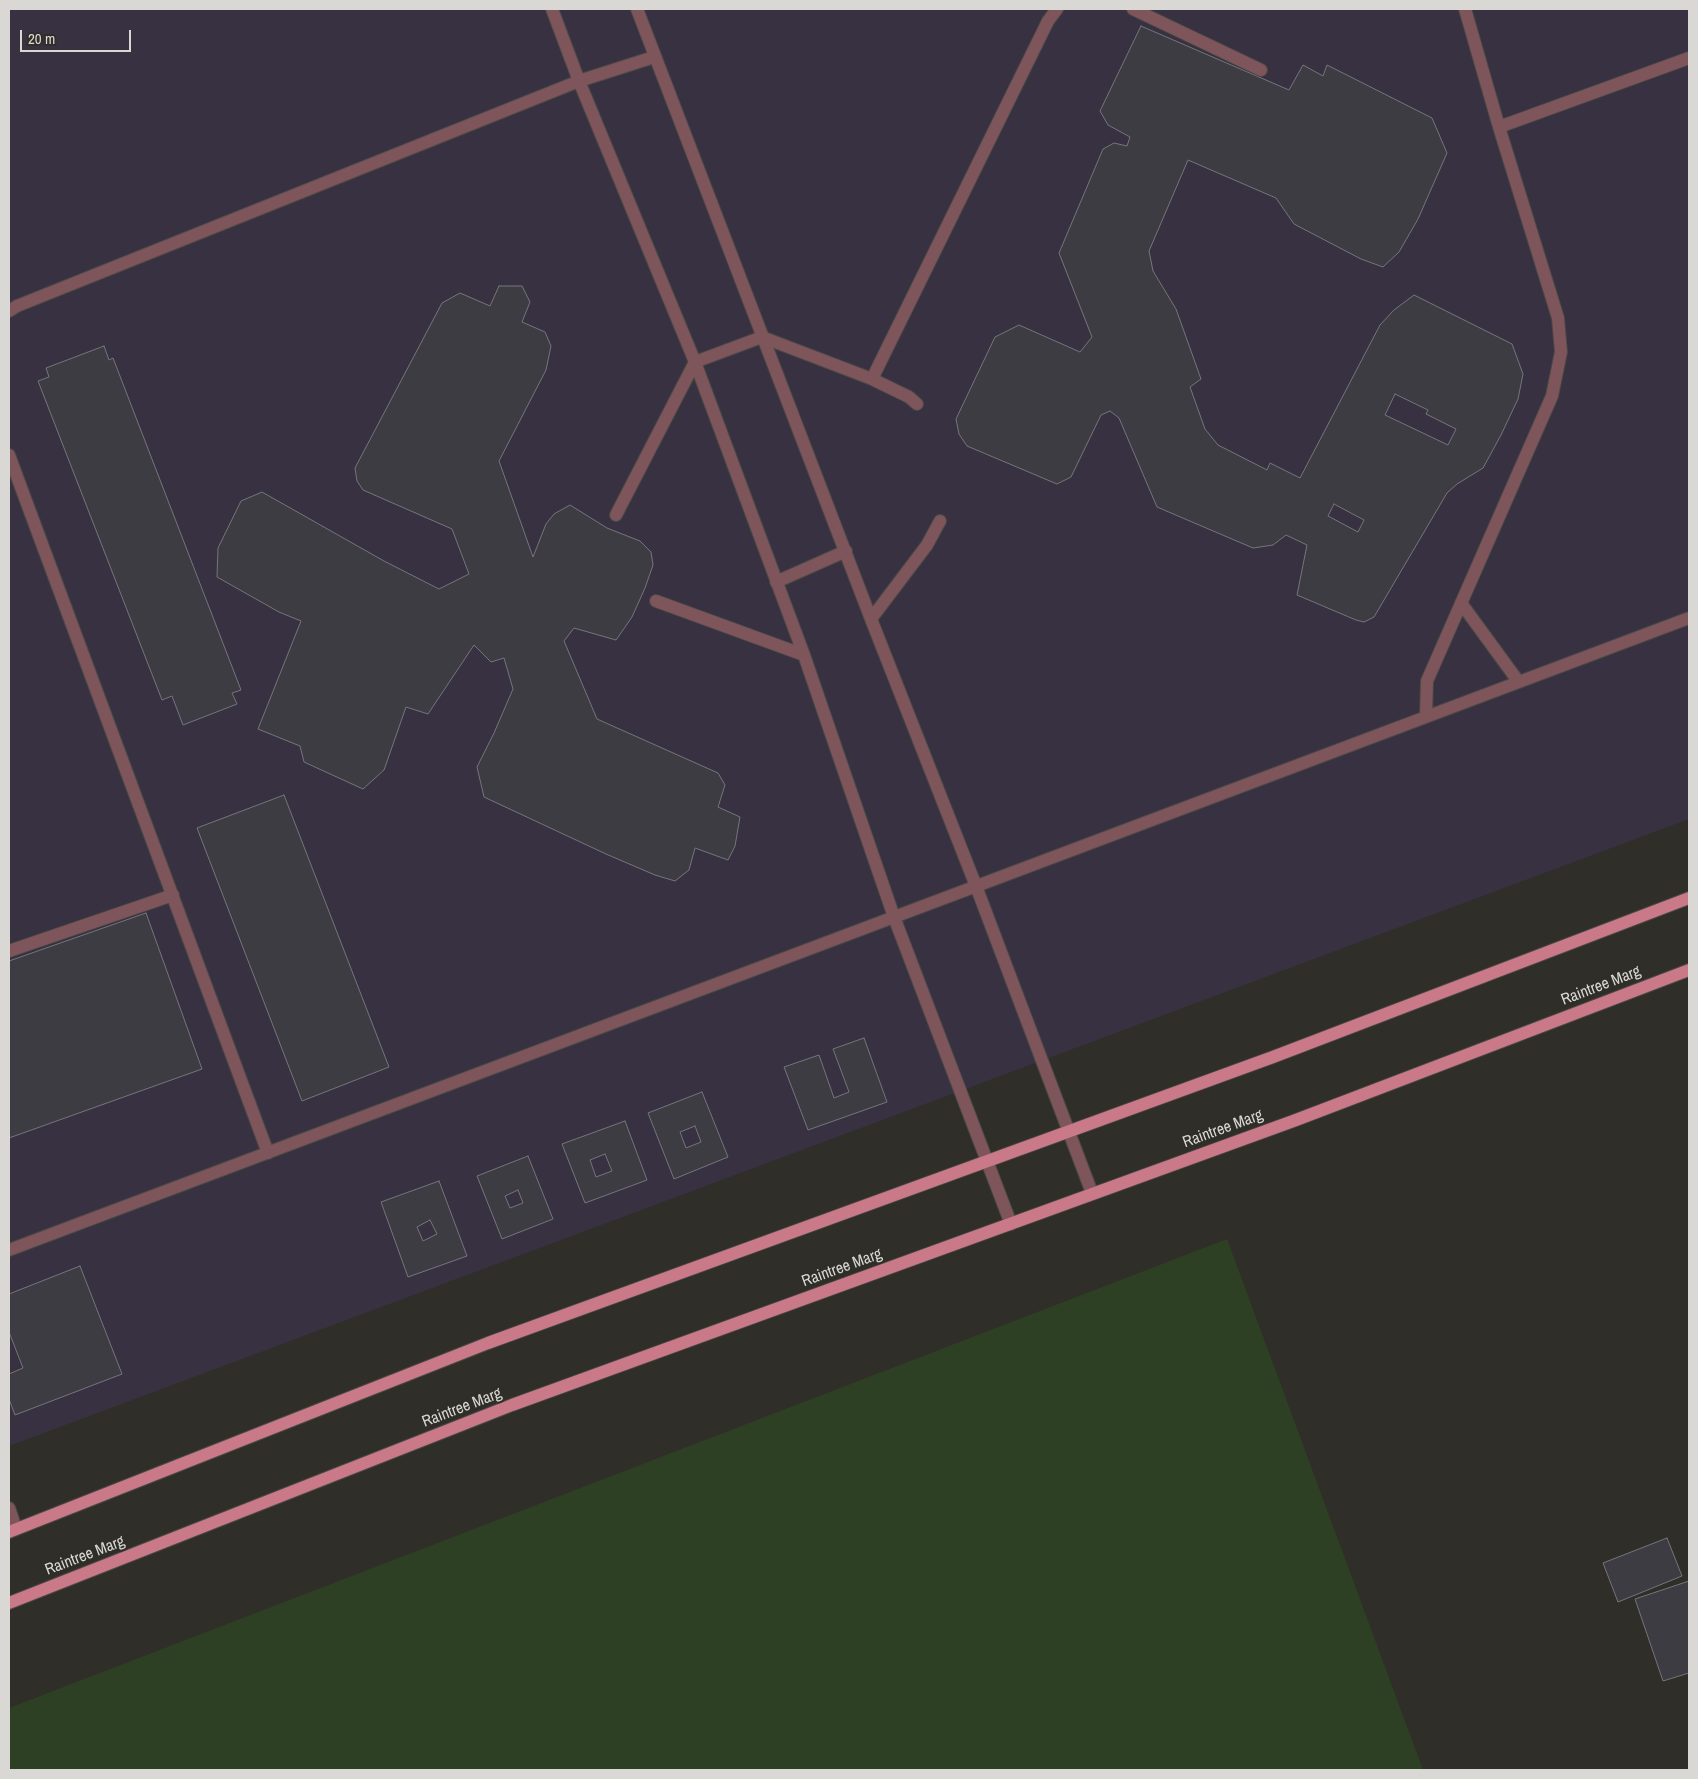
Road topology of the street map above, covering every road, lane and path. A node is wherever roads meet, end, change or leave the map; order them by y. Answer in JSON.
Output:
{"nodes":[{"id":1,"x":552,"y":9,"type":"edge"},
{"id":2,"x":637,"y":9,"type":"edge"},
{"id":3,"x":1057,"y":9,"type":"edge"},
{"id":4,"x":1133,"y":9,"type":"edge"},
{"id":5,"x":1466,"y":9,"type":"edge"},
{"id":6,"x":654,"y":57,"type":"junction"},
{"id":7,"x":1689,"y":58,"type":"edge"},
{"id":8,"x":1261,"y":70,"type":"dead end"},
{"id":9,"x":579,"y":82,"type":"junction"},
{"id":10,"x":1498,"y":127,"type":"junction"},
{"id":11,"x":9,"y":311,"type":"edge"},
{"id":12,"x":762,"y":337,"type":"junction"},
{"id":13,"x":695,"y":362,"type":"junction"},
{"id":14,"x":872,"y":379,"type":"junction"},
{"id":15,"x":917,"y":404,"type":"dead end"},
{"id":16,"x":9,"y":455,"type":"edge"},
{"id":17,"x":616,"y":516,"type":"dead end"},
{"id":18,"x":940,"y":521,"type":"dead end"},
{"id":19,"x":846,"y":551,"type":"junction"},
{"id":20,"x":776,"y":582,"type":"junction"},
{"id":21,"x":656,"y":602,"type":"dead end"},
{"id":22,"x":1461,"y":603,"type":"junction"},
{"id":23,"x":1689,"y":618,"type":"edge"},
{"id":24,"x":871,"y":619,"type":"junction"},
{"id":25,"x":804,"y":655,"type":"junction"},
{"id":26,"x":1518,"y":681,"type":"junction"},
{"id":27,"x":1426,"y":716,"type":"junction"},
{"id":28,"x":976,"y":886,"type":"junction"},
{"id":29,"x":173,"y":895,"type":"junction"},
{"id":30,"x":1689,"y":898,"type":"edge"},
{"id":31,"x":894,"y":917,"type":"junction"},
{"id":32,"x":9,"y":951,"type":"edge"},
{"id":33,"x":1689,"y":970,"type":"edge"},
{"id":34,"x":1069,"y":1131,"type":"junction"},
{"id":35,"x":268,"y":1153,"type":"junction"},
{"id":36,"x":987,"y":1161,"type":"junction"},
{"id":37,"x":1092,"y":1193,"type":"junction"},
{"id":38,"x":1011,"y":1224,"type":"junction"},
{"id":39,"x":9,"y":1250,"type":"edge"},
{"id":40,"x":9,"y":1508,"type":"edge"},
{"id":41,"x":12,"y":1530,"type":"edge"},
{"id":42,"x":9,"y":1603,"type":"edge"}],
"edges":[{"from":1,"to":9,"type":"lane"},
{"from":2,"to":6,"type":"lane"},
{"from":3,"to":14,"type":"lane"},
{"from":4,"to":8,"type":"lane"},
{"from":5,"to":10,"type":"lane"},
{"from":6,"to":9,"type":"lane"},
{"from":6,"to":12,"type":"lane"},
{"from":7,"to":10,"type":"lane"},
{"from":9,"to":11,"type":"lane"},
{"from":9,"to":13,"type":"lane"},
{"from":10,"to":22,"type":"lane"},
{"from":12,"to":13,"type":"lane"},
{"from":12,"to":14,"type":"lane"},
{"from":12,"to":19,"type":"lane"},
{"from":13,"to":17,"type":"lane"},
{"from":13,"to":20,"type":"lane"},
{"from":14,"to":15,"type":"lane"},
{"from":16,"to":29,"type":"lane"},
{"from":18,"to":24,"type":"lane"},
{"from":19,"to":20,"type":"lane"},
{"from":19,"to":24,"type":"lane"},
{"from":20,"to":25,"type":"lane"},
{"from":21,"to":25,"type":"lane"},
{"from":22,"to":26,"type":"lane"},
{"from":22,"to":27,"type":"lane"},
{"from":23,"to":26,"type":"lane"},
{"from":24,"to":28,"type":"lane"},
{"from":25,"to":31,"type":"lane"},
{"from":26,"to":27,"type":"lane"},
{"from":27,"to":28,"type":"lane"},
{"from":28,"to":31,"type":"lane"},
{"from":28,"to":34,"type":"lane"},
{"from":29,"to":32,"type":"lane"},
{"from":29,"to":35,"type":"lane"},
{"from":30,"to":34,"type":"main road"},
{"from":31,"to":35,"type":"lane"},
{"from":31,"to":36,"type":"lane"},
{"from":33,"to":37,"type":"main road","name":"Raintree Marg"},
{"from":34,"to":36,"type":"main road"},
{"from":34,"to":37,"type":"lane"},
{"from":35,"to":39,"type":"lane"},
{"from":36,"to":38,"type":"lane"},
{"from":36,"to":41,"type":"main road"},
{"from":37,"to":38,"type":"main road","name":"Raintree Marg"},
{"from":38,"to":42,"type":"main road","name":"Raintree Marg"},
{"from":40,"to":41,"type":"lane"}]}
